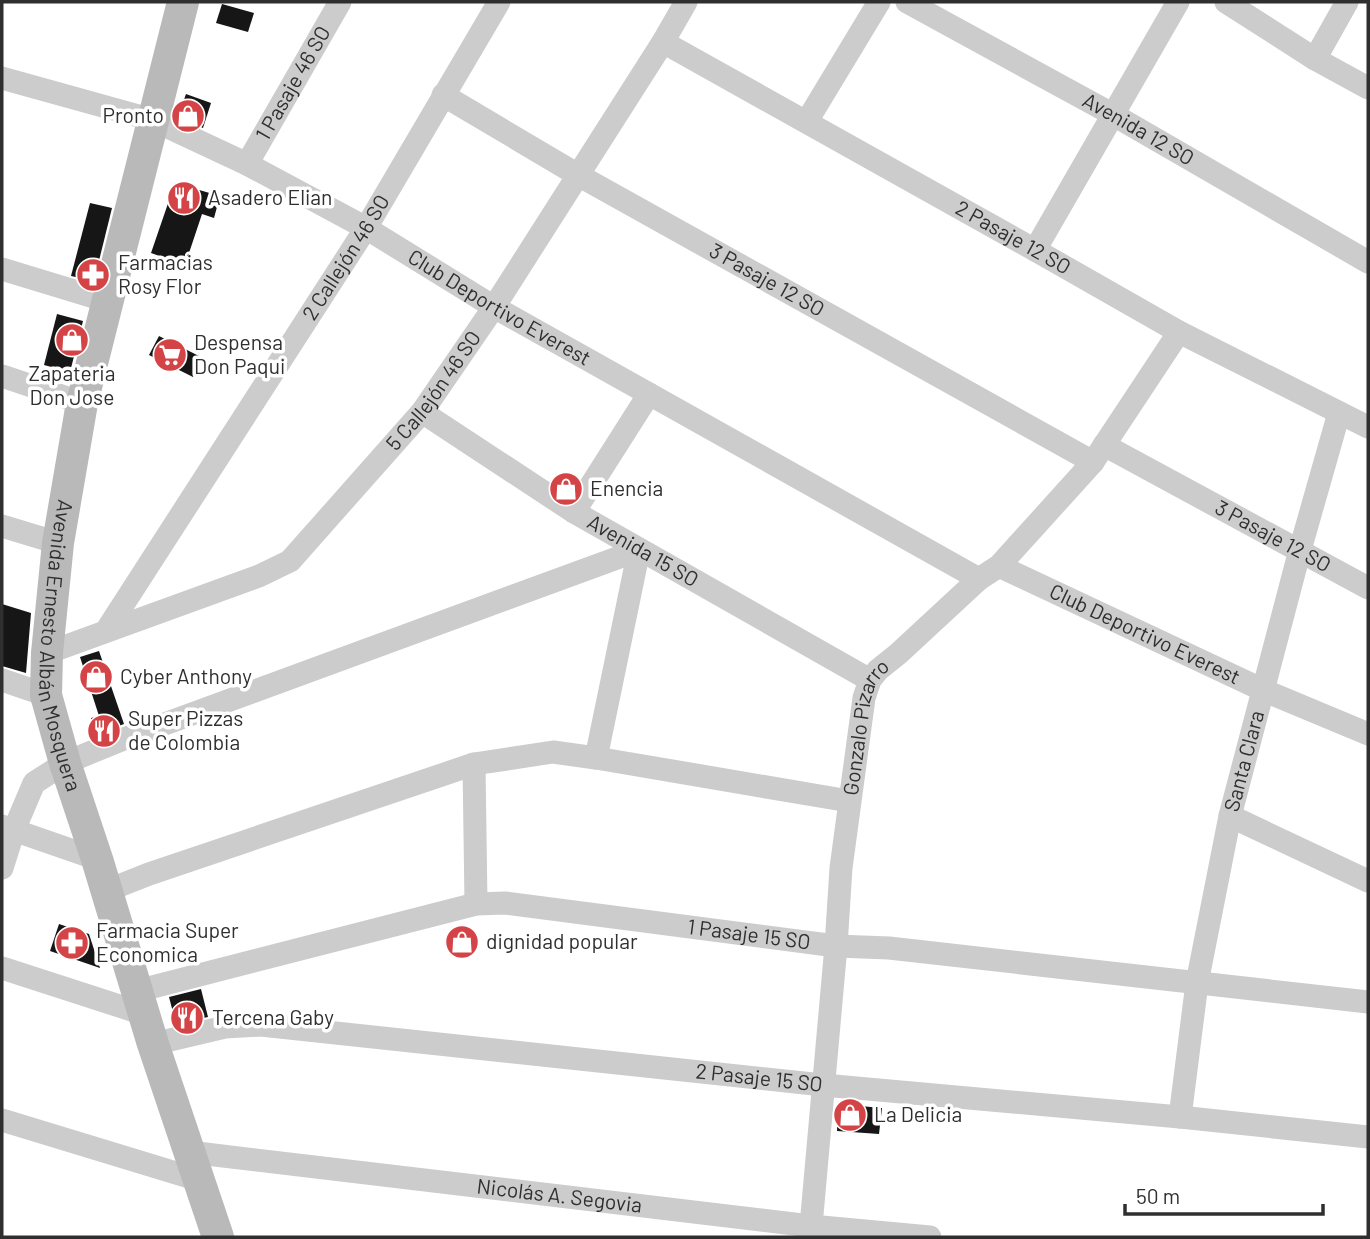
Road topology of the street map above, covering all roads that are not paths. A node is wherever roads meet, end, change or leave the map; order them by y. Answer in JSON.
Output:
{"nodes":[{"id":1,"x":183,"y":2,"type":"edge"},
{"id":2,"x":340,"y":2,"type":"edge"},
{"id":3,"x":499,"y":2,"type":"edge"},
{"id":4,"x":686,"y":2,"type":"edge"},
{"id":5,"x":878,"y":2,"type":"edge"},
{"id":6,"x":907,"y":2,"type":"edge"},
{"id":7,"x":1178,"y":2,"type":"edge"},
{"id":8,"x":1226,"y":2,"type":"edge"},
{"id":9,"x":1347,"y":2,"type":"edge"},
{"id":10,"x":663,"y":41,"type":"junction"},
{"id":11,"x":1315,"y":59,"type":"junction"},
{"id":12,"x":2,"y":78,"type":"edge"},
{"id":13,"x":1368,"y":88,"type":"edge"},
{"id":14,"x":443,"y":95,"type":"junction"},
{"id":15,"x":1112,"y":114,"type":"junction"},
{"id":16,"x":153,"y":120,"type":"junction"},
{"id":17,"x":807,"y":121,"type":"junction"},
{"id":18,"x":247,"y":164,"type":"junction"},
{"id":19,"x":578,"y":175,"type":"junction"},
{"id":20,"x":366,"y":228,"type":"junction"},
{"id":21,"x":1035,"y":250,"type":"junction"},
{"id":22,"x":1368,"y":262,"type":"edge"},
{"id":23,"x":2,"y":269,"type":"edge"},
{"id":24,"x":107,"y":301,"type":"junction"},
{"id":25,"x":494,"y":307,"type":"junction"},
{"id":26,"x":1179,"y":332,"type":"junction"},
{"id":27,"x":2,"y":376,"type":"edge"},
{"id":28,"x":649,"y":394,"type":"junction"},
{"id":29,"x":82,"y":403,"type":"junction"},
{"id":30,"x":422,"y":412,"type":"junction"},
{"id":31,"x":1339,"y":413,"type":"junction"},
{"id":32,"x":1368,"y":427,"type":"edge"},
{"id":33,"x":1099,"y":454,"type":"junction"},
{"id":34,"x":574,"y":512,"type":"junction"},
{"id":35,"x":2,"y":526,"type":"edge"},
{"id":36,"x":58,"y":544,"type":"junction"},
{"id":37,"x":639,"y":550,"type":"junction"},
{"id":38,"x":1300,"y":550,"type":"junction"},
{"id":39,"x":999,"y":566,"type":"junction"},
{"id":40,"x":979,"y":579,"type":"junction"},
{"id":41,"x":1368,"y":588,"type":"edge"},
{"id":42,"x":106,"y":631,"type":"junction"},
{"id":43,"x":47,"y":653,"type":"junction"},
{"id":44,"x":2,"y":680,"type":"edge"},
{"id":45,"x":870,"y":680,"type":"junction"},
{"id":46,"x":1263,"y":690,"type":"junction"},
{"id":47,"x":46,"y":695,"type":"junction"},
{"id":48,"x":1368,"y":734,"type":"edge"},
{"id":49,"x":596,"y":758,"type":"junction"},
{"id":50,"x":65,"y":763,"type":"junction"},
{"id":51,"x":474,"y":764,"type":"junction"},
{"id":52,"x":849,"y":801,"type":"junction"},
{"id":53,"x":1230,"y":816,"type":"junction"},
{"id":54,"x":8,"y":828,"type":"edge"},
{"id":55,"x":97,"y":859,"type":"junction"},
{"id":56,"x":2,"y":868,"type":"edge"},
{"id":57,"x":1368,"y":881,"type":"edge"},
{"id":58,"x":106,"y":891,"type":"junction"},
{"id":59,"x":476,"y":904,"type":"junction"},
{"id":60,"x":836,"y":946,"type":"junction"},
{"id":61,"x":2,"y":968,"type":"edge"},
{"id":62,"x":1197,"y":983,"type":"junction"},
{"id":63,"x":1368,"y":1002,"type":"edge"},
{"id":64,"x":141,"y":1003,"type":"junction"},
{"id":65,"x":153,"y":1044,"type":"junction"},
{"id":66,"x":823,"y":1085,"type":"junction"},
{"id":67,"x":1180,"y":1117,"type":"junction"},
{"id":68,"x":2,"y":1120,"type":"edge"},
{"id":69,"x":1368,"y":1137,"type":"edge"},
{"id":70,"x":194,"y":1166,"type":"junction"},
{"id":71,"x":811,"y":1232,"type":"edge"},
{"id":72,"x":218,"y":1237,"type":"edge"},
{"id":73,"x":930,"y":1237,"type":"edge"}],
"edges":[{"from":1,"to":16,"type":"street","name":"Avenida Ernesto Albán Mosquera"},
{"from":2,"to":18,"type":"street","name":"1 Pasaje 46 SO"},
{"from":3,"to":14,"type":"street","name":"2 Callejón 46 SO"},
{"from":4,"to":10,"type":"street","name":"5 Callejón 46 SO"},
{"from":5,"to":17,"type":"street"},
{"from":6,"to":15,"type":"street","name":"Avenida 12 SO"},
{"from":7,"to":15,"type":"street"},
{"from":8,"to":11,"type":"street"},
{"from":9,"to":11,"type":"street"},
{"from":10,"to":17,"type":"street","name":"2 Pasaje 12 SO"},
{"from":10,"to":19,"type":"street","name":"5 Callejón 46 SO"},
{"from":11,"to":13,"type":"street"},
{"from":12,"to":16,"type":"street","name":"Club Deportivo Everest"},
{"from":14,"to":19,"type":"street","name":"3 Pasaje 12 SO"},
{"from":14,"to":20,"type":"street","name":"2 Callejón 46 SO"},
{"from":15,"to":21,"type":"street"},
{"from":15,"to":22,"type":"street","name":"Avenida 12 SO"},
{"from":16,"to":18,"type":"street","name":"Club Deportivo Everest"},
{"from":16,"to":24,"type":"street","name":"Avenida Ernesto Albán Mosquera"},
{"from":17,"to":21,"type":"street","name":"2 Pasaje 12 SO"},
{"from":18,"to":20,"type":"street","name":"Club Deportivo Everest"},
{"from":19,"to":25,"type":"street","name":"5 Callejón 46 SO"},
{"from":19,"to":33,"type":"street","name":"3 Pasaje 12 SO"},
{"from":20,"to":25,"type":"street","name":"Club Deportivo Everest"},
{"from":20,"to":42,"type":"street","name":"2 Callejón 46 SO"},
{"from":21,"to":26,"type":"street","name":"2 Pasaje 12 SO"},
{"from":23,"to":24,"type":"street"},
{"from":24,"to":29,"type":"street","name":"Avenida Ernesto Albán Mosquera"},
{"from":25,"to":28,"type":"street","name":"Club Deportivo Everest"},
{"from":25,"to":30,"type":"street","name":"5 Callejón 46 SO"},
{"from":26,"to":31,"type":"street","name":"2 Pasaje 12 SO"},
{"from":26,"to":33,"type":"street","name":"Gonzalo Pizarro"},
{"from":27,"to":29,"type":"street"},
{"from":28,"to":34,"type":"street"},
{"from":28,"to":40,"type":"street","name":"Club Deportivo Everest"},
{"from":29,"to":36,"type":"street","name":"Avenida Ernesto Albán Mosquera"},
{"from":30,"to":34,"type":"street","name":"Avenida 15 SO"},
{"from":30,"to":42,"type":"street","name":"5 Callejón 46 SO"},
{"from":31,"to":32,"type":"street","name":"2 Pasaje 12 SO"},
{"from":31,"to":38,"type":"street","name":"Santa Clara"},
{"from":33,"to":38,"type":"street","name":"3 Pasaje 12 SO"},
{"from":33,"to":39,"type":"street","name":"Gonzalo Pizarro"},
{"from":34,"to":37,"type":"street","name":"Avenida 15 SO"},
{"from":35,"to":36,"type":"street"},
{"from":36,"to":43,"type":"street","name":"Avenida Ernesto Albán Mosquera"},
{"from":37,"to":45,"type":"street","name":"Avenida 15 SO"},
{"from":37,"to":49,"type":"street"},
{"from":37,"to":50,"type":"street"},
{"from":38,"to":41,"type":"street","name":"3 Pasaje 12 SO"},
{"from":38,"to":46,"type":"street","name":"Santa Clara"},
{"from":39,"to":40,"type":"street","name":"Gonzalo Pizarro"},
{"from":39,"to":46,"type":"street","name":"Club Deportivo Everest"},
{"from":40,"to":45,"type":"street","name":"Gonzalo Pizarro"},
{"from":42,"to":43,"type":"street"},
{"from":43,"to":47,"type":"street","name":"Avenida Ernesto Albán Mosquera"},
{"from":44,"to":47,"type":"street"},
{"from":45,"to":52,"type":"street","name":"Gonzalo Pizarro"},
{"from":46,"to":48,"type":"street","name":"Club Deportivo Everest"},
{"from":46,"to":53,"type":"street","name":"Santa Clara"},
{"from":47,"to":50,"type":"street","name":"Avenida Ernesto Albán Mosquera"},
{"from":49,"to":51,"type":"street"},
{"from":49,"to":52,"type":"street"},
{"from":50,"to":54,"type":"street"},
{"from":50,"to":55,"type":"street","name":"Avenida Ernesto Albán Mosquera"},
{"from":51,"to":58,"type":"street"},
{"from":51,"to":59,"type":"street"},
{"from":52,"to":60,"type":"street","name":"Gonzalo Pizarro"},
{"from":53,"to":57,"type":"street"},
{"from":53,"to":62,"type":"street","name":"Santa Clara"},
{"from":54,"to":55,"type":"street"},
{"from":54,"to":56,"type":"street"},
{"from":55,"to":58,"type":"street","name":"Avenida Ernesto Albán Mosquera"},
{"from":58,"to":64,"type":"street","name":"Avenida Ernesto Albán Mosquera"},
{"from":59,"to":60,"type":"street","name":"1 Pasaje 15 SO"},
{"from":59,"to":64,"type":"street","name":"1 Pasaje 15 SO"},
{"from":60,"to":62,"type":"street","name":"1 Pasaje 15 SO"},
{"from":60,"to":66,"type":"street","name":"Gonzalo Pizarro"},
{"from":61,"to":64,"type":"street"},
{"from":62,"to":63,"type":"street","name":"1 Pasaje 15 SO"},
{"from":62,"to":67,"type":"street","name":"Santa Clara"},
{"from":64,"to":65,"type":"street","name":"Avenida Ernesto Albán Mosquera"},
{"from":65,"to":66,"type":"street","name":"2 Pasaje 15 SO"},
{"from":65,"to":70,"type":"street","name":"Avenida Ernesto Albán Mosquera"},
{"from":66,"to":67,"type":"street","name":"2 Pasaje 15 SO"},
{"from":66,"to":71,"type":"street","name":"Gonzalo Pizarro"},
{"from":67,"to":69,"type":"street","name":"2 Pasaje 15 SO"},
{"from":68,"to":70,"type":"street","name":"Nicolás A. Segovia"},
{"from":70,"to":71,"type":"street","name":"Nicolás A. Segovia"},
{"from":70,"to":72,"type":"street","name":"Avenida Ernesto Albán Mosquera"},
{"from":71,"to":73,"type":"street","name":"Nicolás A. Segovia"}]}
